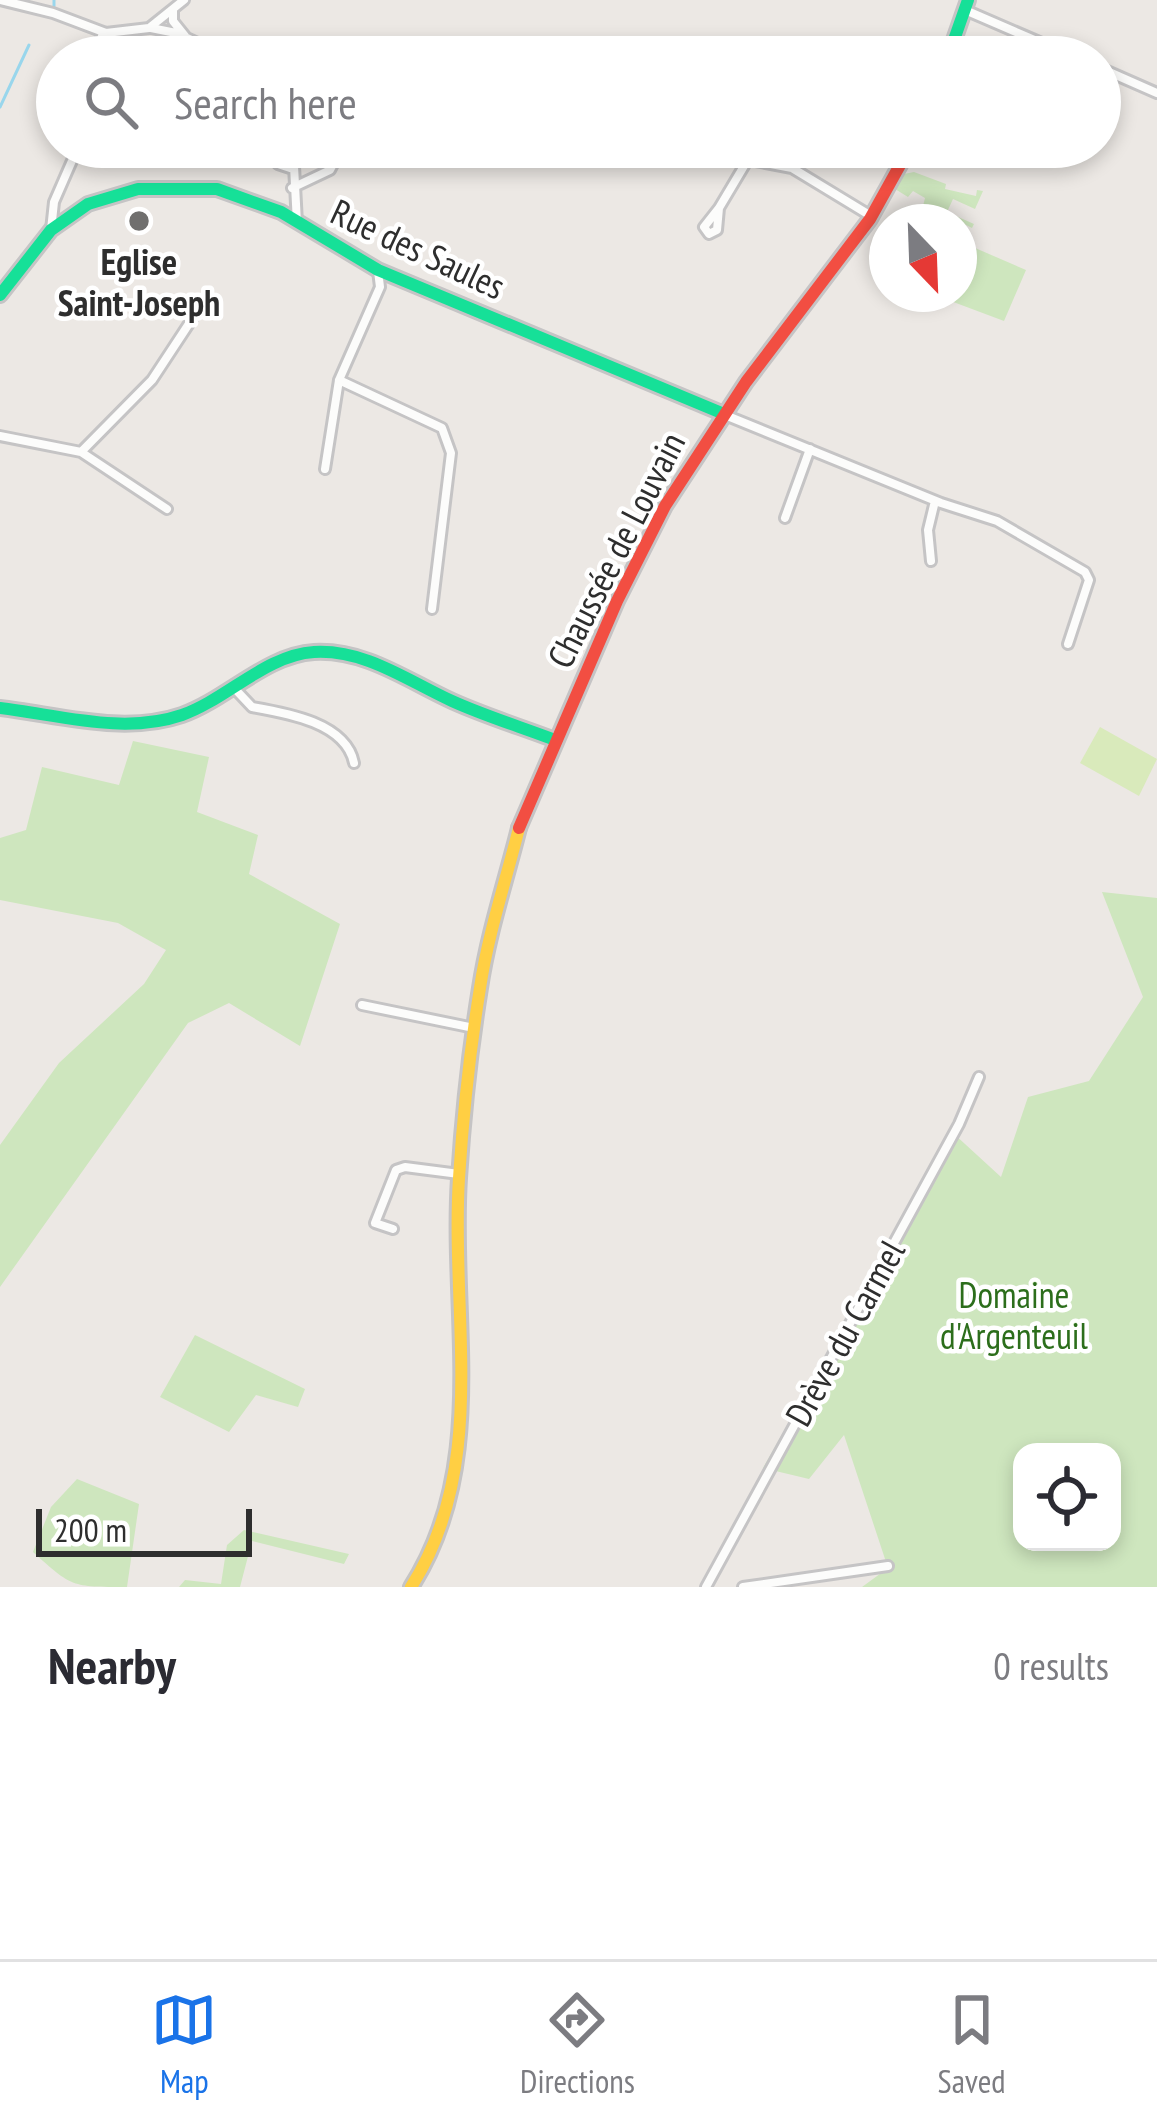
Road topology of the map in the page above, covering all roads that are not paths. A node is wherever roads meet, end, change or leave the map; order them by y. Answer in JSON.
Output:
{"nodes":[{"id":1,"x":0,"y":0,"type":"edge"},
{"id":2,"x":50,"y":0,"type":"edge"},
{"id":3,"x":184,"y":0,"type":"edge"},
{"id":4,"x":966,"y":5,"type":"edge"},
{"id":5,"x":173,"y":10,"type":"junction"},
{"id":6,"x":50,"y":12,"type":"junction"},
{"id":7,"x":149,"y":28,"type":"junction"},
{"id":8,"x":103,"y":33,"type":"junction"},
{"id":9,"x":102,"y":36,"type":"edge"},
{"id":10,"x":182,"y":36,"type":"edge"},
{"id":11,"x":185,"y":36,"type":"edge"},
{"id":12,"x":955,"y":36,"type":"edge"},
{"id":13,"x":1030,"y":36,"type":"edge"},
{"id":14,"x":1121,"y":77,"type":"edge"},
{"id":15,"x":1157,"y":93,"type":"edge"},
{"id":16,"x":68,"y":168,"type":"edge"},
{"id":17,"x":290,"y":168,"type":"edge"},
{"id":18,"x":331,"y":168,"type":"edge"},
{"id":19,"x":743,"y":168,"type":"edge"},
{"id":20,"x":783,"y":168,"type":"edge"},
{"id":21,"x":898,"y":168,"type":"edge"},
{"id":22,"x":293,"y":169,"type":"joint"},
{"id":23,"x":293,"y":191,"type":"junction"},
{"id":24,"x":878,"y":204,"type":"edge"},
{"id":25,"x":719,"y":208,"type":"dead end"},
{"id":26,"x":280,"y":212,"type":"junction"},
{"id":27,"x":869,"y":215,"type":"edge"},
{"id":28,"x":869,"y":219,"type":"edge"},
{"id":29,"x":297,"y":223,"type":"junction"},
{"id":30,"x":51,"y":230,"type":"junction"},
{"id":31,"x":378,"y":270,"type":"junction"},
{"id":32,"x":394,"y":277,"type":"junction"},
{"id":33,"x":380,"y":287,"type":"junction"},
{"id":34,"x":0,"y":295,"type":"edge"},
{"id":35,"x":196,"y":313,"type":"dead end"},
{"id":36,"x":339,"y":380,"type":"junction"},
{"id":37,"x":746,"y":382,"type":"junction"},
{"id":38,"x":706,"y":410,"type":"junction"},
{"id":39,"x":724,"y":414,"type":"junction"},
{"id":40,"x":0,"y":436,"type":"edge"},
{"id":41,"x":707,"y":439,"type":"junction"},
{"id":42,"x":810,"y":449,"type":"junction"},
{"id":43,"x":81,"y":452,"type":"junction"},
{"id":44,"x":325,"y":469,"type":"dead end"},
{"id":45,"x":935,"y":501,"type":"junction"},
{"id":46,"x":167,"y":509,"type":"dead end"},
{"id":47,"x":785,"y":518,"type":"dead end"},
{"id":48,"x":931,"y":561,"type":"dead end"},
{"id":49,"x":432,"y":609,"type":"dead end"},
{"id":50,"x":1068,"y":644,"type":"dead end"},
{"id":51,"x":236,"y":690,"type":"junction"},
{"id":52,"x":0,"y":708,"type":"edge"},
{"id":53,"x":555,"y":740,"type":"junction"},
{"id":54,"x":354,"y":763,"type":"dead end"},
{"id":55,"x":362,"y":1005,"type":"dead end"},
{"id":56,"x":474,"y":1028,"type":"junction"},
{"id":57,"x":979,"y":1077,"type":"dead end"},
{"id":58,"x":459,"y":1174,"type":"junction"},
{"id":59,"x":393,"y":1229,"type":"dead end"},
{"id":60,"x":888,"y":1566,"type":"dead end"},
{"id":61,"x":411,"y":1587,"type":"edge"},
{"id":62,"x":706,"y":1587,"type":"edge"},
{"id":63,"x":743,"y":1587,"type":"edge"}],
"edges":[{"from":1,"to":6,"type":"street"},
{"from":2,"to":6,"type":"street"},
{"from":3,"to":5,"type":"street"},
{"from":4,"to":12,"type":"main road"},
{"from":4,"to":13,"type":"street"},
{"from":5,"to":7,"type":"street"},
{"from":5,"to":11,"type":"street"},
{"from":6,"to":8,"type":"street"},
{"from":7,"to":8,"type":"street"},
{"from":7,"to":10,"type":"street"},
{"from":8,"to":9,"type":"street"},
{"from":14,"to":15,"type":"street"},
{"from":16,"to":30,"type":"street"},
{"from":17,"to":22,"type":"street"},
{"from":18,"to":23,"type":"street"},
{"from":19,"to":25,"type":"street"},
{"from":20,"to":27,"type":"street"},
{"from":21,"to":24,"type":"main road","name":"Chaussée de Louvain"},
{"from":22,"to":23,"type":"street"},
{"from":23,"to":26,"type":"street"},
{"from":23,"to":29,"type":"street"},
{"from":26,"to":29,"type":"main road","name":"Rue des Saules"},
{"from":26,"to":30,"type":"main road","name":"Rue des Saules"},
{"from":28,"to":37,"type":"main road","name":"Chaussée de Louvain"},
{"from":29,"to":31,"type":"main road","name":"Rue des Saules"},
{"from":30,"to":34,"type":"main road"},
{"from":31,"to":32,"type":"main road","name":"Rue des Saules"},
{"from":31,"to":33,"type":"street"},
{"from":32,"to":33,"type":"street"},
{"from":32,"to":38,"type":"main road","name":"Rue des Saules"},
{"from":33,"to":36,"type":"street"},
{"from":35,"to":43,"type":"street"},
{"from":36,"to":44,"type":"street"},
{"from":36,"to":49,"type":"street"},
{"from":37,"to":38,"type":"main road"},
{"from":37,"to":39,"type":"main road","name":"Chaussée de Louvain"},
{"from":38,"to":39,"type":"main road","name":"Rue des Saules"},
{"from":38,"to":41,"type":"main road"},
{"from":39,"to":41,"type":"main road","name":"Chaussée de Louvain"},
{"from":39,"to":42,"type":"street"},
{"from":40,"to":43,"type":"street"},
{"from":41,"to":53,"type":"main road","name":"Chaussée de Louvain"},
{"from":42,"to":45,"type":"street"},
{"from":42,"to":47,"type":"street"},
{"from":43,"to":46,"type":"street"},
{"from":45,"to":48,"type":"street"},
{"from":45,"to":50,"type":"street"},
{"from":51,"to":52,"type":"main road"},
{"from":51,"to":53,"type":"main road"},
{"from":51,"to":54,"type":"street"},
{"from":53,"to":56,"type":"main road","name":"Chaussée de Louvain"},
{"from":55,"to":56,"type":"street"},
{"from":56,"to":58,"type":"main road","name":"Chaussée de Louvain"},
{"from":57,"to":62,"type":"street","name":"Drève du Carmel"},
{"from":58,"to":59,"type":"street"},
{"from":58,"to":61,"type":"main road","name":"Chaussée de Louvain"},
{"from":60,"to":63,"type":"street"}]}
